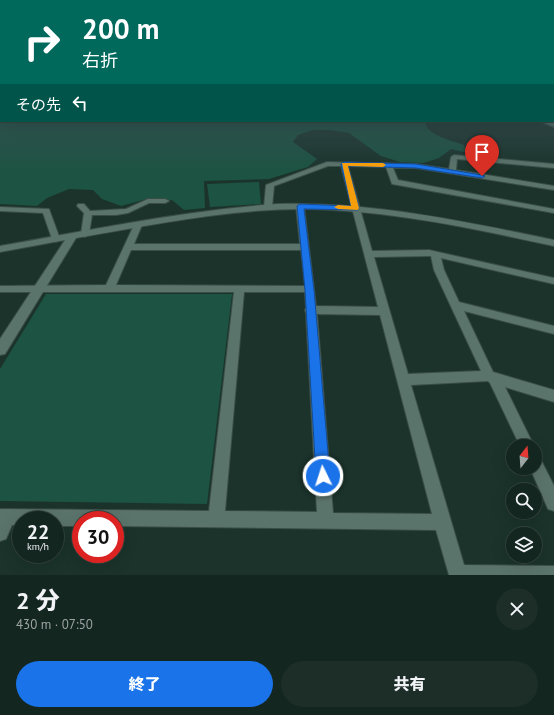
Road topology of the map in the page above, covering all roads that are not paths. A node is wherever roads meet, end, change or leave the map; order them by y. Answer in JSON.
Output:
{"nodes":[{"id":1,"x":344,"y":164,"type":"junction"},
{"id":2,"x":389,"y":165,"type":"junction"},
{"id":3,"x":554,"y":166,"type":"edge"},
{"id":4,"x":452,"y":172,"type":"junction"},
{"id":5,"x":554,"y":188,"type":"edge"},
{"id":6,"x":164,"y":201,"type":"dead end"},
{"id":7,"x":81,"y":206,"type":"dead end"},
{"id":8,"x":300,"y":206,"type":"junction"},
{"id":9,"x":268,"y":207,"type":"junction"},
{"id":10,"x":355,"y":208,"type":"junction"},
{"id":11,"x":0,"y":209,"type":"edge"},
{"id":12,"x":554,"y":211,"type":"edge"},
{"id":13,"x":88,"y":213,"type":"junction"},
{"id":14,"x":138,"y":224,"type":"junction"},
{"id":15,"x":85,"y":234,"type":"junction"},
{"id":16,"x":73,"y":236,"type":"junction"},
{"id":17,"x":56,"y":239,"type":"junction"},
{"id":18,"x":554,"y":242,"type":"edge"},
{"id":19,"x":128,"y":247,"type":"junction"},
{"id":20,"x":305,"y":247,"type":"junction"},
{"id":21,"x":0,"y":249,"type":"edge"},
{"id":22,"x":368,"y":254,"type":"junction"},
{"id":23,"x":435,"y":254,"type":"junction"},
{"id":24,"x":554,"y":281,"type":"edge"},
{"id":25,"x":39,"y":288,"type":"junction"},
{"id":26,"x":109,"y":288,"type":"junction"},
{"id":27,"x":0,"y":289,"type":"edge"},
{"id":28,"x":239,"y":289,"type":"junction"},
{"id":29,"x":310,"y":290,"type":"junction"},
{"id":30,"x":455,"y":305,"type":"junction"},
{"id":31,"x":310,"y":310,"type":"junction"},
{"id":32,"x":383,"y":311,"type":"junction"},
{"id":33,"x":554,"y":330,"type":"edge"},
{"id":34,"x":0,"y":350,"type":"edge"},
{"id":35,"x":492,"y":378,"type":"junction"},
{"id":36,"x":403,"y":380,"type":"junction"},
{"id":37,"x":554,"y":396,"type":"edge"},
{"id":38,"x":523,"y":439,"type":"edge"},
{"id":39,"x":541,"y":475,"type":"edge"},
{"id":40,"x":554,"y":503,"type":"edge"},
{"id":41,"x":4,"y":517,"type":"edge"},
{"id":42,"x":216,"y":520,"type":"junction"},
{"id":43,"x":326,"y":521,"type":"junction"},
{"id":44,"x":442,"y":522,"type":"junction"},
{"id":45,"x":0,"y":533,"type":"edge"},
{"id":46,"x":458,"y":574,"type":"edge"},
{"id":47,"x":554,"y":575,"type":"edge"}],
"edges":[{"from":1,"to":2,"type":"street"},
{"from":1,"to":9,"type":"street"},
{"from":1,"to":10,"type":"street"},
{"from":2,"to":4,"type":"street"},
{"from":2,"to":12,"type":"street"},
{"from":3,"to":4,"type":"street"},
{"from":4,"to":5,"type":"street"},
{"from":6,"to":13,"type":"street"},
{"from":7,"to":13,"type":"street"},
{"from":8,"to":9,"type":"street"},
{"from":8,"to":10,"type":"street"},
{"from":8,"to":20,"type":"street"},
{"from":9,"to":14,"type":"street"},
{"from":10,"to":18,"type":"street"},
{"from":10,"to":22,"type":"street"},
{"from":11,"to":17,"type":"street"},
{"from":13,"to":15,"type":"street"},
{"from":14,"to":15,"type":"street"},
{"from":14,"to":19,"type":"street"},
{"from":15,"to":16,"type":"street"},
{"from":16,"to":17,"type":"street"},
{"from":16,"to":25,"type":"street"},
{"from":17,"to":21,"type":"street"},
{"from":19,"to":20,"type":"street"},
{"from":19,"to":26,"type":"street"},
{"from":20,"to":29,"type":"street"},
{"from":22,"to":23,"type":"street"},
{"from":22,"to":32,"type":"street"},
{"from":23,"to":24,"type":"street"},
{"from":23,"to":30,"type":"street"},
{"from":25,"to":26,"type":"street"},
{"from":25,"to":27,"type":"street"},
{"from":25,"to":34,"type":"street"},
{"from":26,"to":28,"type":"street"},
{"from":28,"to":29,"type":"street"},
{"from":28,"to":42,"type":"street"},
{"from":29,"to":31,"type":"street"},
{"from":30,"to":33,"type":"street"},
{"from":30,"to":35,"type":"street"},
{"from":31,"to":32,"type":"street"},
{"from":31,"to":43,"type":"street"},
{"from":32,"to":36,"type":"street"},
{"from":35,"to":36,"type":"street"},
{"from":35,"to":37,"type":"street"},
{"from":35,"to":38,"type":"street"},
{"from":36,"to":44,"type":"street"},
{"from":39,"to":40,"type":"street"},
{"from":41,"to":42,"type":"street"},
{"from":41,"to":45,"type":"street"},
{"from":42,"to":43,"type":"street"},
{"from":43,"to":44,"type":"street"},
{"from":44,"to":46,"type":"street"},
{"from":46,"to":47,"type":"street"}]}
